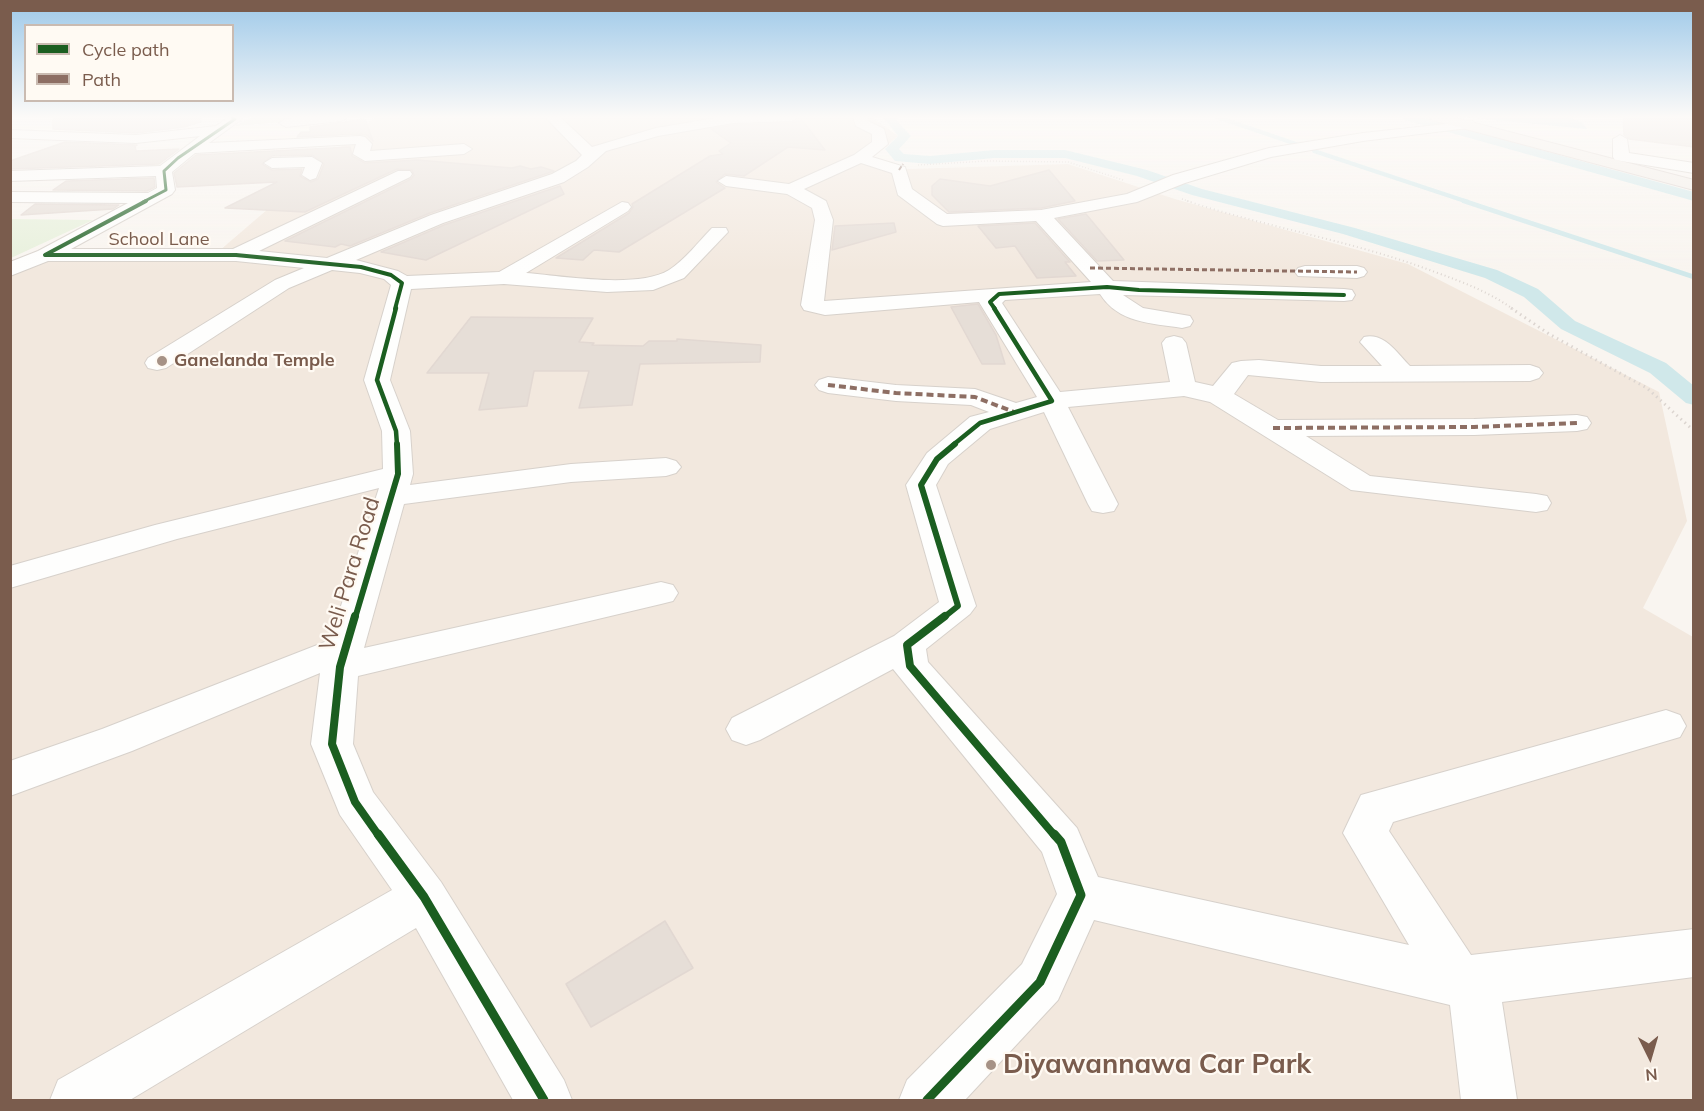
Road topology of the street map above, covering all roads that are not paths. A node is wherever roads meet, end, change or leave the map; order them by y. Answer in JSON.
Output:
{"nodes":[{"id":1,"x":167,"y":169,"type":"edge"},
{"id":2,"x":312,"y":169,"type":"edge"},
{"id":3,"x":574,"y":169,"type":"edge"},
{"id":4,"x":836,"y":169,"type":"edge"},
{"id":5,"x":895,"y":169,"type":"edge"},
{"id":6,"x":1217,"y":169,"type":"edge"},
{"id":7,"x":1633,"y":169,"type":"edge"},
{"id":8,"x":164,"y":171,"type":"junction"},
{"id":9,"x":404,"y":174,"type":"dead end"},
{"id":10,"x":310,"y":175,"type":"dead end"},
{"id":11,"x":10,"y":176,"type":"edge"},
{"id":12,"x":726,"y":181,"type":"dead end"},
{"id":13,"x":1694,"y":184,"type":"edge"},
{"id":14,"x":790,"y":189,"type":"junction"},
{"id":15,"x":10,"y":197,"type":"edge"},
{"id":16,"x":152,"y":198,"type":"junction"},
{"id":17,"x":622,"y":207,"type":"dead end"},
{"id":18,"x":1041,"y":215,"type":"junction"},
{"id":19,"x":719,"y":231,"type":"dead end"},
{"id":20,"x":45,"y":255,"type":"junction"},
{"id":21,"x":236,"y":255,"type":"junction"},
{"id":22,"x":332,"y":264,"type":"junction"},
{"id":23,"x":10,"y":270,"type":"edge"},
{"id":24,"x":1357,"y":272,"type":"dead end"},
{"id":25,"x":1099,"y":277,"type":"junction"},
{"id":26,"x":504,"y":278,"type":"junction"},
{"id":27,"x":402,"y":283,"type":"junction"},
{"id":28,"x":999,"y":294,"type":"junction"},
{"id":29,"x":1344,"y":295,"type":"dead end"},
{"id":30,"x":1372,"y":342,"type":"dead end"},
{"id":31,"x":157,"y":363,"type":"dead end"},
{"id":32,"x":1530,"y":373,"type":"dead end"},
{"id":33,"x":1405,"y":375,"type":"junction"},
{"id":34,"x":828,"y":385,"type":"dead end"},
{"id":35,"x":1184,"y":388,"type":"junction"},
{"id":36,"x":1219,"y":396,"type":"junction"},
{"id":37,"x":1052,"y":401,"type":"junction"},
{"id":38,"x":1015,"y":412,"type":"junction"},
{"id":39,"x":1577,"y":423,"type":"dead end"},
{"id":40,"x":1273,"y":428,"type":"junction"},
{"id":41,"x":666,"y":467,"type":"dead end"},
{"id":42,"x":395,"y":485,"type":"junction"},
{"id":43,"x":1536,"y":503,"type":"dead end"},
{"id":44,"x":1103,"y":504,"type":"dead end"},
{"id":45,"x":10,"y":578,"type":"edge"},
{"id":46,"x":661,"y":592,"type":"dead end"},
{"id":47,"x":907,"y":645,"type":"junction"},
{"id":48,"x":343,"y":658,"type":"junction"},
{"id":49,"x":1666,"y":726,"type":"dead end"},
{"id":50,"x":746,"y":729,"type":"dead end"},
{"id":51,"x":10,"y":779,"type":"edge"},
{"id":52,"x":1081,"y":895,"type":"junction"},
{"id":53,"x":424,"y":897,"type":"junction"},
{"id":54,"x":1694,"y":953,"type":"edge"},
{"id":55,"x":1466,"y":982,"type":"junction"},
{"id":56,"x":78,"y":1101,"type":"edge"},
{"id":57,"x":544,"y":1101,"type":"edge"},
{"id":58,"x":927,"y":1101,"type":"edge"},
{"id":59,"x":1489,"y":1101,"type":"edge"}],
"edges":[{"from":1,"to":8,"type":"street"},
{"from":2,"to":10,"type":"street"},
{"from":3,"to":22,"type":"street"},
{"from":4,"to":14,"type":"street"},
{"from":5,"to":18,"type":"street"},
{"from":6,"to":18,"type":"street"},
{"from":7,"to":13,"type":"main road"},
{"from":8,"to":11,"type":"street"},
{"from":8,"to":16,"type":"street","name":"School Lane"},
{"from":9,"to":21,"type":"street"},
{"from":12,"to":14,"type":"street"},
{"from":14,"to":28,"type":"street"},
{"from":15,"to":16,"type":"street"},
{"from":16,"to":20,"type":"street","name":"School Lane"},
{"from":17,"to":26,"type":"street"},
{"from":18,"to":25,"type":"street"},
{"from":19,"to":26,"type":"street"},
{"from":20,"to":21,"type":"street","name":"School Lane"},
{"from":20,"to":23,"type":"street"},
{"from":21,"to":22,"type":"street"},
{"from":22,"to":27,"type":"street"},
{"from":22,"to":31,"type":"street"},
{"from":24,"to":25,"type":"street"},
{"from":25,"to":28,"type":"street"},
{"from":25,"to":29,"type":"street"},
{"from":25,"to":35,"type":"street"},
{"from":26,"to":27,"type":"street"},
{"from":27,"to":42,"type":"street","name":"Weli Para Road"},
{"from":28,"to":37,"type":"street"},
{"from":30,"to":33,"type":"street"},
{"from":32,"to":33,"type":"street"},
{"from":33,"to":36,"type":"street"},
{"from":34,"to":38,"type":"street"},
{"from":35,"to":36,"type":"street"},
{"from":35,"to":37,"type":"street"},
{"from":36,"to":40,"type":"street"},
{"from":37,"to":38,"type":"street"},
{"from":37,"to":44,"type":"street"},
{"from":38,"to":47,"type":"street"},
{"from":39,"to":40,"type":"street"},
{"from":40,"to":43,"type":"street"},
{"from":41,"to":42,"type":"street"},
{"from":42,"to":45,"type":"street"},
{"from":42,"to":48,"type":"street","name":"Weli Para Road"},
{"from":46,"to":48,"type":"street"},
{"from":47,"to":50,"type":"street"},
{"from":47,"to":52,"type":"street"},
{"from":48,"to":51,"type":"street"},
{"from":48,"to":53,"type":"street","name":"Weli Para Road"},
{"from":49,"to":55,"type":"street"},
{"from":52,"to":55,"type":"street"},
{"from":52,"to":58,"type":"street"},
{"from":53,"to":56,"type":"street"},
{"from":53,"to":57,"type":"street","name":"Weli Para Road"},
{"from":54,"to":55,"type":"street"},
{"from":55,"to":59,"type":"street"}]}
